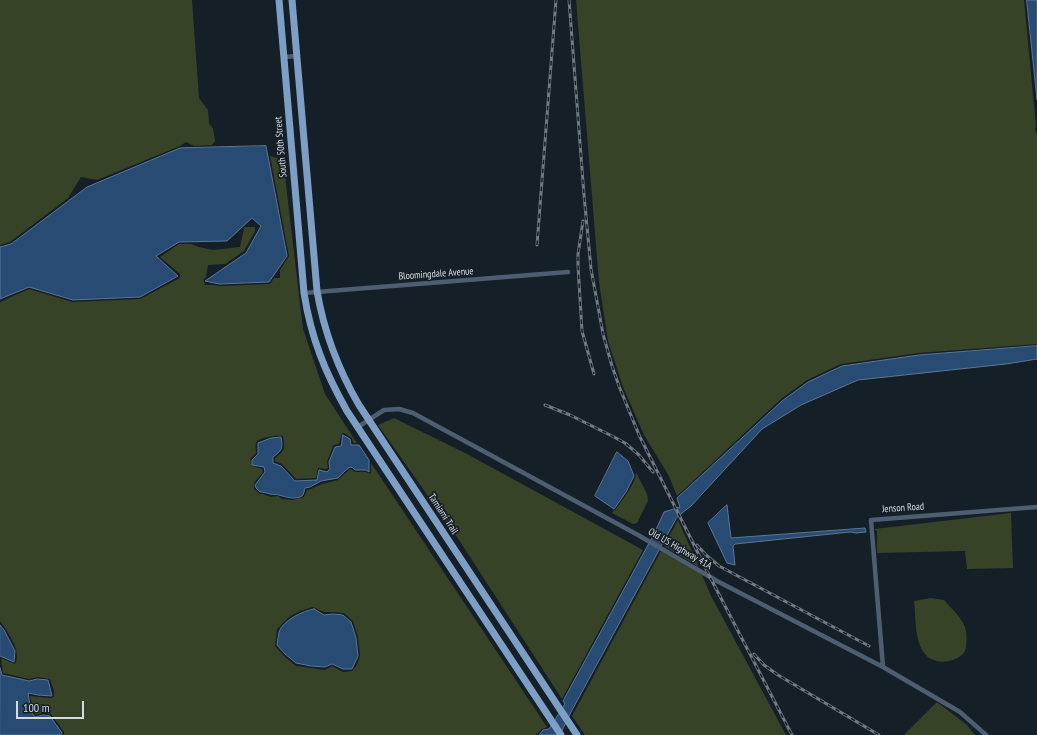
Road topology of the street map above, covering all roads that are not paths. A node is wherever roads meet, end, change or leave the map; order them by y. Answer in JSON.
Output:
{"nodes":[{"id":1,"x":279,"y":0,"type":"edge"},
{"id":2,"x":292,"y":0,"type":"edge"},
{"id":3,"x":297,"y":56,"type":"junction"},
{"id":4,"x":284,"y":57,"type":"junction"},
{"id":5,"x":568,"y":272,"type":"dead end"},
{"id":6,"x":318,"y":292,"type":"junction"},
{"id":7,"x":304,"y":293,"type":"junction"},
{"id":8,"x":369,"y":420,"type":"junction"},
{"id":9,"x":358,"y":427,"type":"junction"},
{"id":10,"x":1037,"y":507,"type":"edge"},
{"id":11,"x":883,"y":667,"type":"junction"},
{"id":12,"x":561,"y":735,"type":"edge"},
{"id":13,"x":577,"y":735,"type":"edge"},
{"id":14,"x":986,"y":735,"type":"edge"}],
"edges":[{"from":1,"to":4,"type":"main road","name":"South 50th Street"},
{"from":2,"to":3,"type":"main road"},
{"from":3,"to":4,"type":"street"},
{"from":3,"to":6,"type":"main road"},
{"from":4,"to":7,"type":"main road","name":"South 50th Street"},
{"from":5,"to":6,"type":"street","name":"Bloomingdale Avenue"},
{"from":6,"to":7,"type":"street","name":"Bloomingdale Avenue"},
{"from":6,"to":8,"type":"main road","name":"Tamiami Trail"},
{"from":7,"to":9,"type":"main road"},
{"from":8,"to":9,"type":"street","name":"Old US Highway 41A"},
{"from":8,"to":11,"type":"street","name":"Old US Highway 41A"},
{"from":8,"to":13,"type":"main road","name":"Tamiami Trail"},
{"from":9,"to":12,"type":"main road"},
{"from":10,"to":11,"type":"street","name":"Jenson Road"},
{"from":11,"to":14,"type":"street","name":"Old US Highway 41A"}]}
